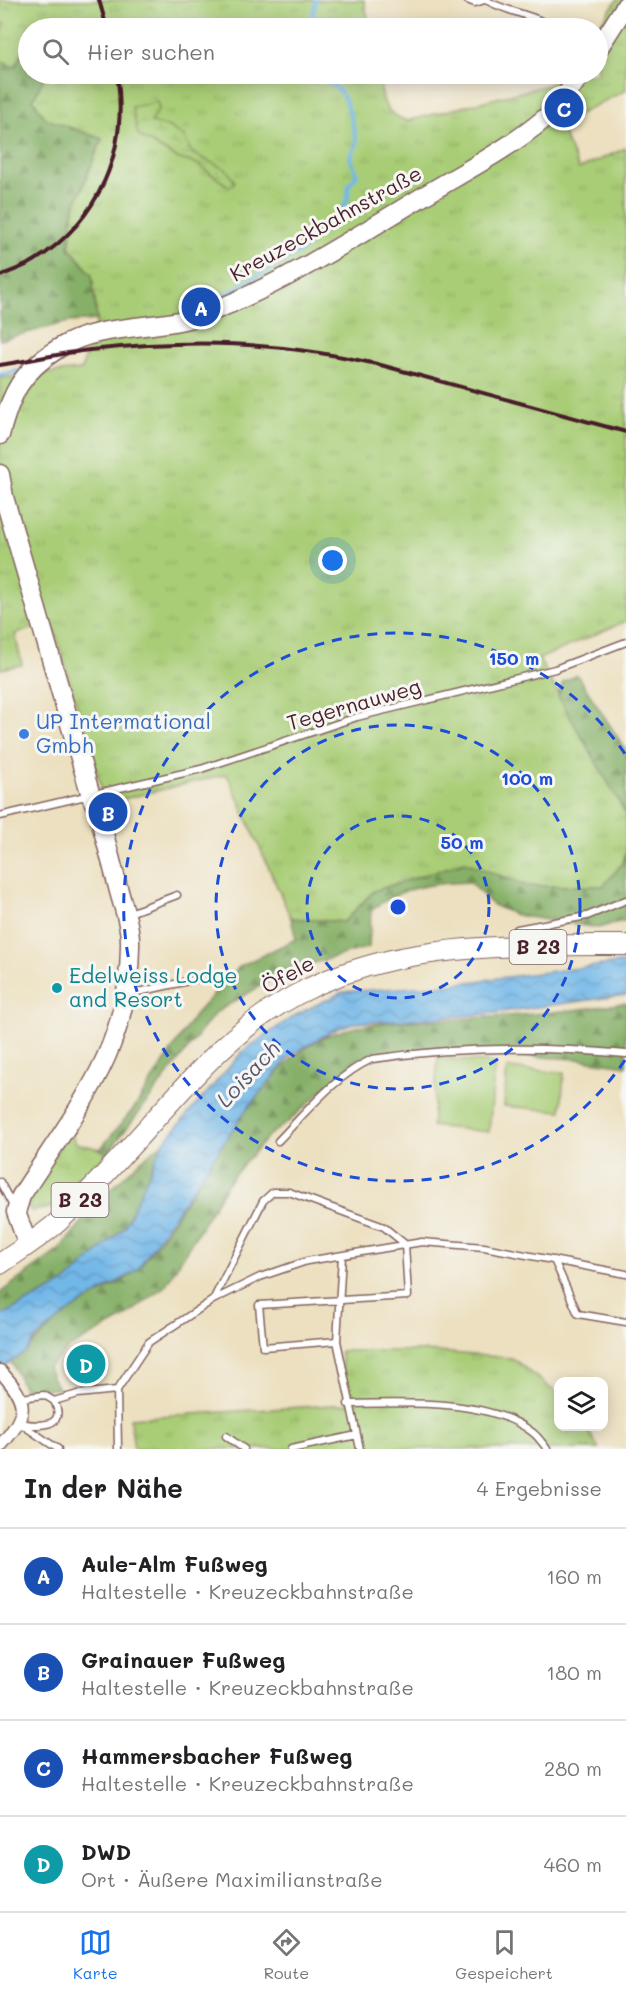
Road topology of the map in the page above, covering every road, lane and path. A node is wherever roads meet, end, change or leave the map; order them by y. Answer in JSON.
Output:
{"nodes":[{"id":1,"x":467,"y":0,"type":"edge"},
{"id":2,"x":485,"y":0,"type":"edge"},
{"id":3,"x":626,"y":5,"type":"edge"},
{"id":4,"x":538,"y":18,"type":"edge"},
{"id":5,"x":608,"y":32,"type":"edge"},
{"id":6,"x":575,"y":84,"type":"edge"},
{"id":7,"x":0,"y":435,"type":"edge"},
{"id":8,"x":0,"y":474,"type":"edge"},
{"id":9,"x":626,"y":642,"type":"edge"},
{"id":10,"x":91,"y":796,"type":"junction"},
{"id":11,"x":0,"y":816,"type":"edge"},
{"id":12,"x":177,"y":895,"type":"dead end"},
{"id":13,"x":626,"y":900,"type":"edge"},
{"id":14,"x":125,"y":915,"type":"junction"},
{"id":15,"x":626,"y":945,"type":"edge"},
{"id":16,"x":514,"y":947,"type":"junction"},
{"id":17,"x":202,"y":978,"type":"dead end"},
{"id":18,"x":126,"y":994,"type":"junction"},
{"id":19,"x":626,"y":1054,"type":"edge"},
{"id":20,"x":278,"y":1141,"type":"dead end"},
{"id":21,"x":0,"y":1182,"type":"edge"},
{"id":22,"x":16,"y":1212,"type":"junction"},
{"id":23,"x":405,"y":1244,"type":"junction"},
{"id":24,"x":28,"y":1245,"type":"junction"},
{"id":25,"x":342,"y":1256,"type":"junction"},
{"id":26,"x":554,"y":1260,"type":"junction"},
{"id":27,"x":0,"y":1264,"type":"edge"},
{"id":28,"x":626,"y":1274,"type":"edge"},
{"id":29,"x":213,"y":1300,"type":"junction"},
{"id":30,"x":339,"y":1302,"type":"junction"},
{"id":31,"x":626,"y":1322,"type":"edge"},
{"id":32,"x":337,"y":1341,"type":"junction"},
{"id":33,"x":0,"y":1371,"type":"edge"},
{"id":34,"x":117,"y":1390,"type":"junction"},
{"id":35,"x":21,"y":1398,"type":"junction"},
{"id":36,"x":54,"y":1401,"type":"junction"},
{"id":37,"x":348,"y":1404,"type":"junction"},
{"id":38,"x":20,"y":1423,"type":"junction"},
{"id":39,"x":357,"y":1435,"type":"junction"},
{"id":40,"x":226,"y":1436,"type":"dead end"},
{"id":41,"x":0,"y":1446,"type":"edge"},
{"id":42,"x":58,"y":1449,"type":"edge"},
{"id":43,"x":118,"y":1449,"type":"edge"},
{"id":44,"x":244,"y":1449,"type":"edge"},
{"id":45,"x":291,"y":1449,"type":"edge"},
{"id":46,"x":360,"y":1449,"type":"edge"},
{"id":47,"x":547,"y":1449,"type":"edge"}],
"edges":[{"from":1,"to":2,"type":"lane"},
{"from":2,"to":4,"type":"lane"},
{"from":3,"to":5,"type":"street"},
{"from":6,"to":7,"type":"street","name":"Kreuzeckbahnstraße"},
{"from":8,"to":10,"type":"street"},
{"from":9,"to":10,"type":"lane","name":"Tegernauweg"},
{"from":10,"to":11,"type":"lane","name":"Tegernauweg"},
{"from":10,"to":14,"type":"street"},
{"from":12,"to":14,"type":"lane"},
{"from":13,"to":16,"type":"lane"},
{"from":14,"to":18,"type":"street"},
{"from":15,"to":16,"type":"main road","name":"Öfele","number":"B 23"},
{"from":16,"to":24,"type":"main road","name":"Öfele","number":"B 23"},
{"from":17,"to":18,"type":"lane"},
{"from":18,"to":22,"type":"street"},
{"from":19,"to":20,"type":"lane"},
{"from":21,"to":22,"type":"lane"},
{"from":22,"to":24,"type":"street"},
{"from":23,"to":25,"type":"lane"},
{"from":23,"to":26,"type":"lane"},
{"from":23,"to":29,"type":"lane"},
{"from":23,"to":30,"type":"lane"},
{"from":24,"to":27,"type":"main road","number":"B 23"},
{"from":25,"to":29,"type":"lane"},
{"from":25,"to":30,"type":"lane"},
{"from":26,"to":28,"type":"lane"},
{"from":26,"to":31,"type":"lane"},
{"from":29,"to":34,"type":"lane"},
{"from":30,"to":32,"type":"lane"},
{"from":30,"to":32,"type":"lane"},
{"from":32,"to":37,"type":"lane"},
{"from":33,"to":35,"type":"street"},
{"from":34,"to":36,"type":"lane"},
{"from":34,"to":43,"type":"lane"},
{"from":35,"to":36,"type":"lane"},
{"from":35,"to":38,"type":"street"},
{"from":36,"to":38,"type":"lane"},
{"from":37,"to":39,"type":"lane"},
{"from":37,"to":47,"type":"lane"},
{"from":38,"to":41,"type":"street"},
{"from":38,"to":42,"type":"lane"},
{"from":39,"to":45,"type":"lane"},
{"from":39,"to":46,"type":"lane"},
{"from":40,"to":44,"type":"lane"}]}
